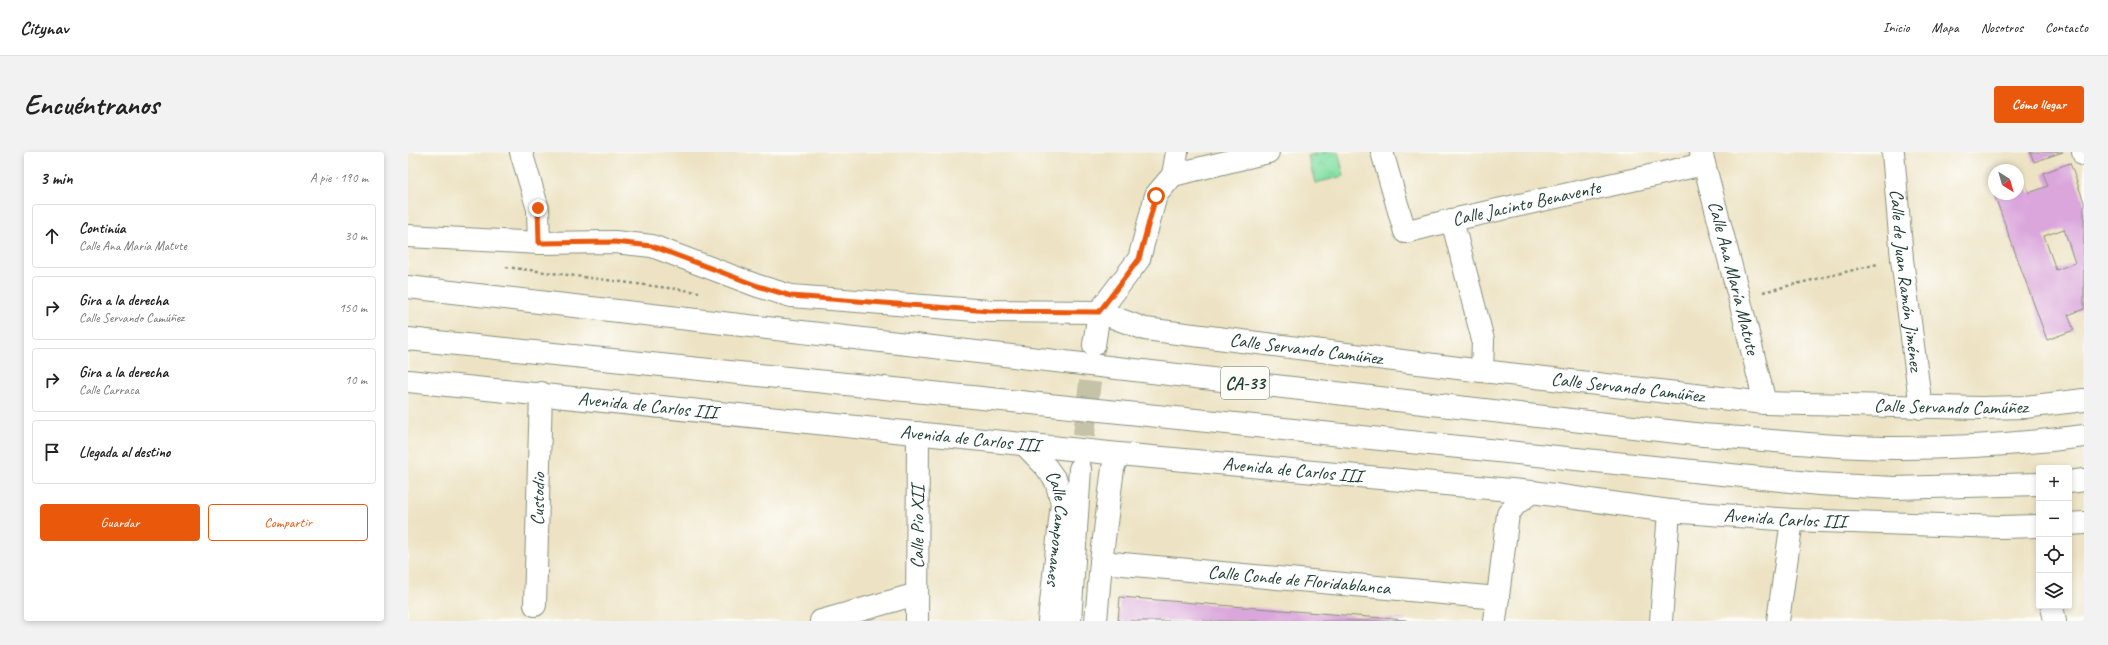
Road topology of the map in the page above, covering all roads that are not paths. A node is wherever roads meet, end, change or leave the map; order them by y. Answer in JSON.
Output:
{"nodes":[{"id":1,"x":521,"y":152,"type":"edge"},
{"id":2,"x":1177,"y":152,"type":"edge"},
{"id":3,"x":1268,"y":152,"type":"edge"},
{"id":4,"x":1382,"y":152,"type":"edge"},
{"id":5,"x":1893,"y":152,"type":"edge"},
{"id":6,"x":2083,"y":152,"type":"edge"},
{"id":7,"x":2084,"y":155,"type":"edge"},
{"id":8,"x":1702,"y":158,"type":"edge"},
{"id":9,"x":1172,"y":175,"type":"junction"},
{"id":10,"x":1452,"y":220,"type":"junction"},
{"id":11,"x":408,"y":236,"type":"edge"},
{"id":12,"x":539,"y":243,"type":"junction"},
{"id":13,"x":408,"y":287,"type":"edge"},
{"id":14,"x":1099,"y":312,"type":"junction"},
{"id":15,"x":408,"y":339,"type":"edge"},
{"id":16,"x":1094,"y":345,"type":"tunnel mouth"},
{"id":17,"x":1482,"y":371,"type":"junction"},
{"id":18,"x":408,"y":381,"type":"edge"},
{"id":19,"x":541,"y":393,"type":"junction"},
{"id":20,"x":2084,"y":400,"type":"edge"},
{"id":21,"x":1765,"y":404,"type":"junction"},
{"id":22,"x":1921,"y":408,"type":"junction"},
{"id":23,"x":918,"y":433,"type":"junction"},
{"id":24,"x":2084,"y":436,"type":"edge"},
{"id":25,"x":1025,"y":444,"type":"junction"},
{"id":26,"x":1119,"y":454,"type":"junction"},
{"id":27,"x":1080,"y":469,"type":"tunnel mouth"},
{"id":28,"x":2084,"y":480,"type":"edge"},
{"id":29,"x":2072,"y":482,"type":"edge"},
{"id":30,"x":2036,"y":484,"type":"edge"},
{"id":31,"x":1532,"y":492,"type":"junction"},
{"id":32,"x":1669,"y":511,"type":"junction"},
{"id":33,"x":1792,"y":520,"type":"junction"},
{"id":34,"x":2084,"y":523,"type":"edge"},
{"id":35,"x":2072,"y":524,"type":"edge"},
{"id":36,"x":2036,"y":526,"type":"edge"},
{"id":37,"x":1101,"y":562,"type":"junction"},
{"id":38,"x":917,"y":594,"type":"junction"},
{"id":39,"x":1498,"y":598,"type":"junction"},
{"id":40,"x":535,"y":605,"type":"dead end"},
{"id":41,"x":2053,"y":609,"type":"edge"},
{"id":42,"x":821,"y":621,"type":"edge"},
{"id":43,"x":917,"y":621,"type":"edge"},
{"id":44,"x":1049,"y":621,"type":"edge"},
{"id":45,"x":1070,"y":621,"type":"edge"},
{"id":46,"x":1096,"y":621,"type":"edge"},
{"id":47,"x":1495,"y":621,"type":"edge"},
{"id":48,"x":1661,"y":621,"type":"edge"},
{"id":49,"x":1778,"y":621,"type":"edge"},
{"id":50,"x":2055,"y":621,"type":"edge"}],
"edges":[{"from":1,"to":12,"type":"main road"},
{"from":2,"to":9,"type":"main road"},
{"from":3,"to":9,"type":"main road"},
{"from":4,"to":10,"type":"main road"},
{"from":5,"to":22,"type":"main road","name":"Calle de Juan Ramón Jiménez"},
{"from":6,"to":7,"type":"main road"},
{"from":8,"to":10,"type":"main road","name":"Calle Jacinto Benavente"},
{"from":8,"to":21,"type":"main road","name":"Calle Ana María Matute"},
{"from":9,"to":14,"type":"main road"},
{"from":10,"to":17,"type":"main road","name":"Calle Jacinto Benavente"},
{"from":11,"to":12,"type":"main road","name":"Calle Servando Camúñez"},
{"from":12,"to":14,"type":"main road","name":"Calle Servando Camúñez"},
{"from":13,"to":24,"type":"main road","number":"CA-33"},
{"from":14,"to":16,"type":"main road"},
{"from":14,"to":17,"type":"main road","name":"Calle Servando Camúñez"},
{"from":15,"to":30,"type":"main road","number":"CA-33"},
{"from":17,"to":21,"type":"main road","name":"Calle Servando Camúñez"},
{"from":18,"to":19,"type":"main road","name":"Avenida de Carlos III"},
{"from":19,"to":23,"type":"main road","name":"Avenida de Carlos III"},
{"from":19,"to":40,"type":"main road","name":"Custodio"},
{"from":20,"to":22,"type":"main road","name":"Calle Servando Camúñez"},
{"from":21,"to":22,"type":"main road","name":"Calle Servando Camúñez"},
{"from":23,"to":25,"type":"main road","name":"Avenida de Carlos III"},
{"from":23,"to":38,"type":"main road","name":"Calle Pio XII"},
{"from":25,"to":26,"type":"main road","name":"Avenida de Carlos III"},
{"from":25,"to":44,"type":"main road","name":"Calle Campomanes"},
{"from":26,"to":31,"type":"main road","name":"Avenida de Carlos III"},
{"from":26,"to":37,"type":"main road"},
{"from":27,"to":45,"type":"main road"},
{"from":28,"to":29,"type":"main road"},
{"from":31,"to":32,"type":"main road","name":"Avenida Carlos III"},
{"from":31,"to":39,"type":"main road"},
{"from":32,"to":33,"type":"main road","name":"Avenida Carlos III"},
{"from":32,"to":48,"type":"main road"},
{"from":33,"to":36,"type":"main road","name":"Avenida Carlos III"},
{"from":33,"to":49,"type":"main road"},
{"from":34,"to":35,"type":"main road"},
{"from":37,"to":39,"type":"main road","name":"Calle Conde de Floridablanca"},
{"from":37,"to":46,"type":"main road"},
{"from":38,"to":42,"type":"main road"},
{"from":38,"to":43,"type":"main road","name":"Calle Pio XII"},
{"from":39,"to":47,"type":"main road"},
{"from":41,"to":50,"type":"main road"}]}
